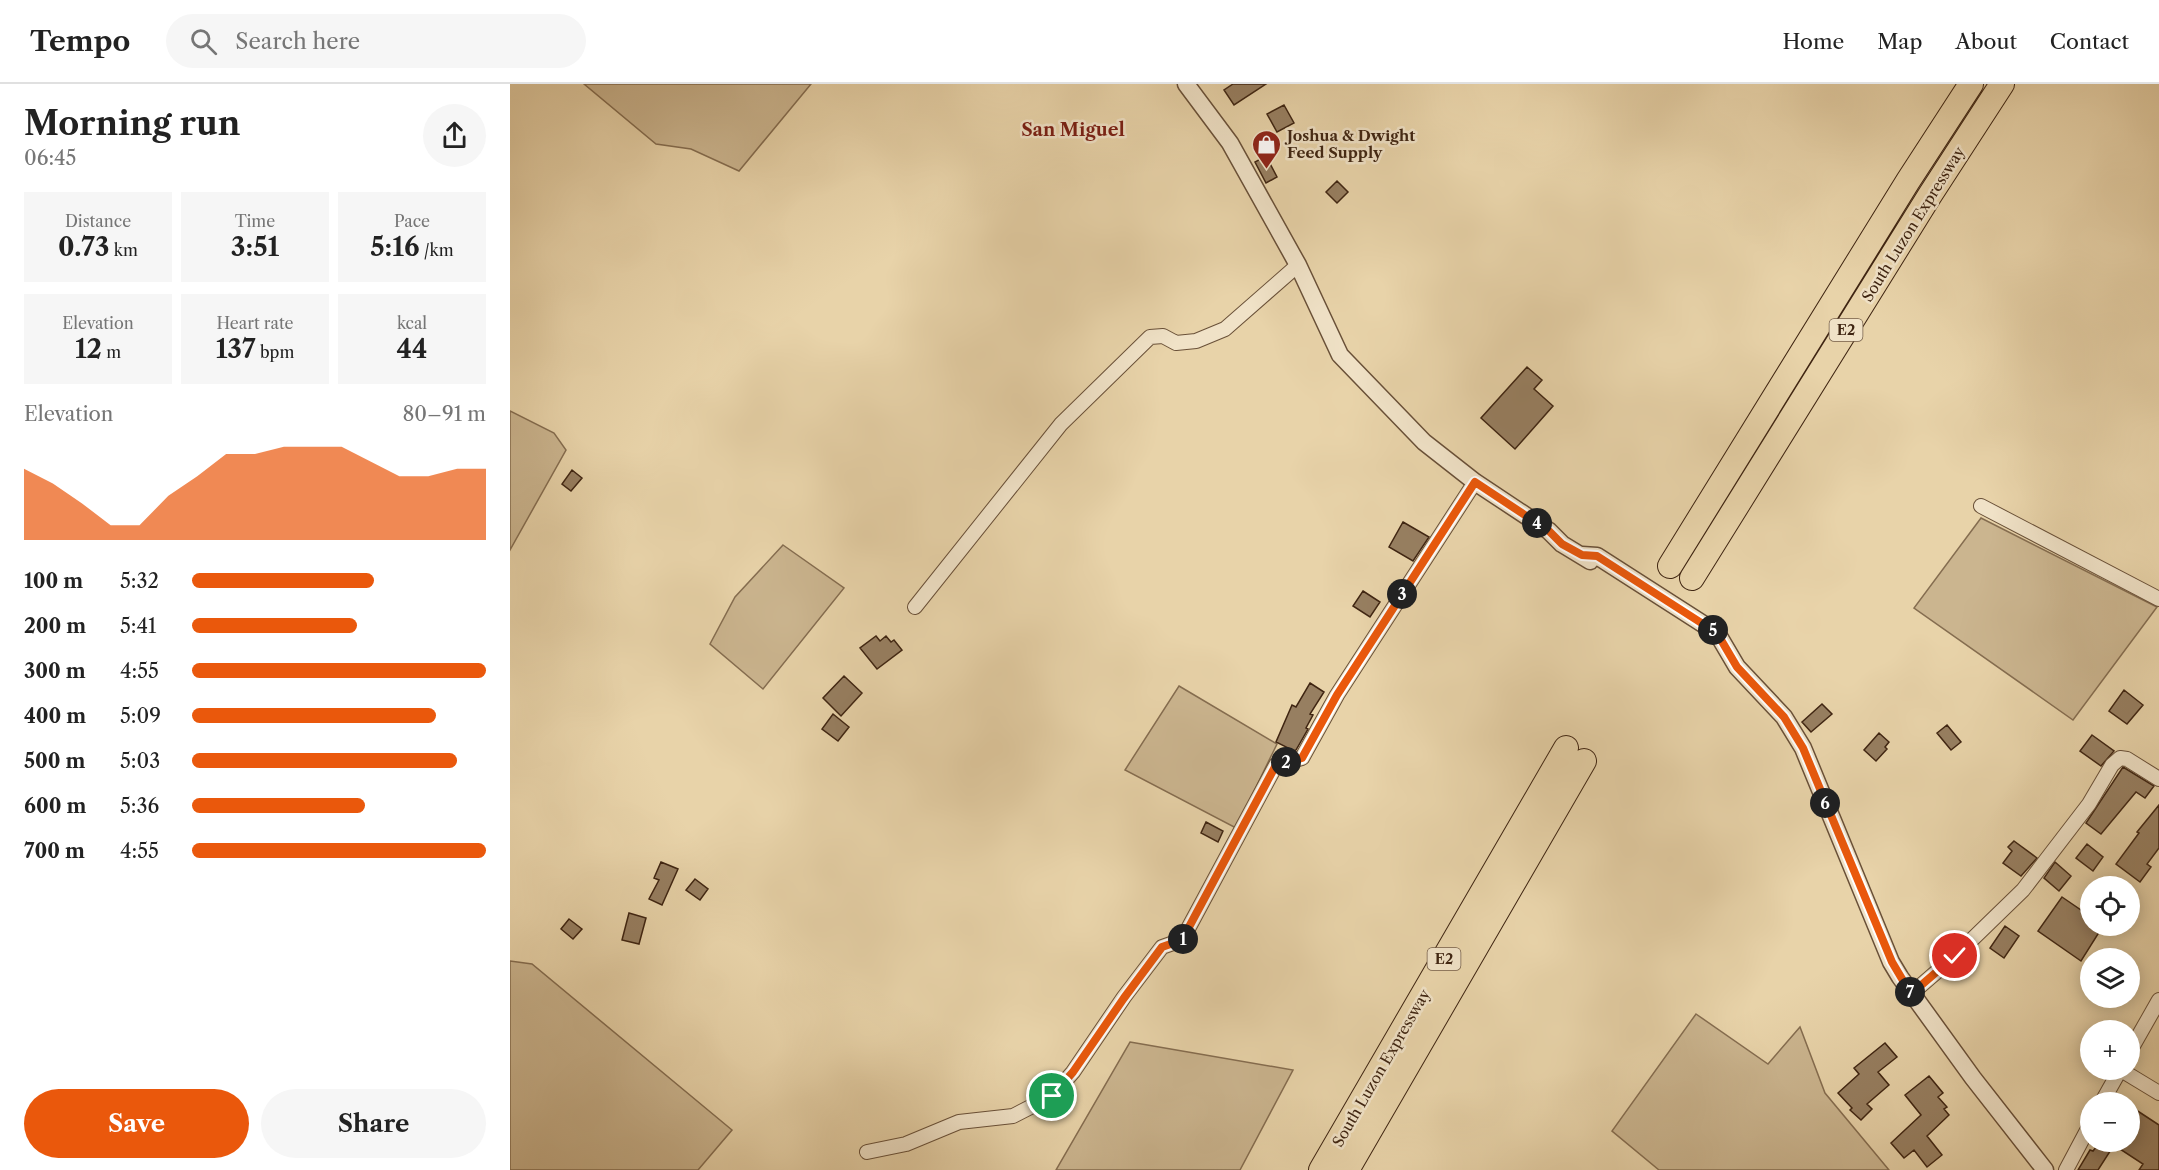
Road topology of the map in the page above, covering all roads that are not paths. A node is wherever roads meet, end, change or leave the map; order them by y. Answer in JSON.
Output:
{"nodes":[{"id":1,"x":1186,"y":84,"type":"edge"},
{"id":2,"x":1971,"y":84,"type":"edge"},
{"id":3,"x":2002,"y":84,"type":"edge"},
{"id":4,"x":1298,"y":265,"type":"junction"},
{"id":5,"x":1475,"y":482,"type":"junction"},
{"id":6,"x":1981,"y":506,"type":"dead end"},
{"id":7,"x":1582,"y":555,"type":"junction"},
{"id":8,"x":1670,"y":566,"type":"dead end"},
{"id":9,"x":1613,"y":577,"type":"dead end"},
{"id":10,"x":1692,"y":578,"type":"dead end"},
{"id":11,"x":2159,"y":599,"type":"edge"},
{"id":12,"x":915,"y":607,"type":"dead end"},
{"id":13,"x":2159,"y":779,"type":"edge"},
{"id":14,"x":1911,"y":994,"type":"junction"},
{"id":15,"x":2159,"y":1000,"type":"edge"},
{"id":16,"x":2140,"y":1033,"type":"edge"},
{"id":17,"x":2137,"y":1080,"type":"edge"},
{"id":18,"x":2159,"y":1093,"type":"edge"},
{"id":19,"x":2080,"y":1144,"type":"edge"},
{"id":20,"x":867,"y":1152,"type":"dead end"},
{"id":21,"x":1321,"y":1170,"type":"edge"},
{"id":22,"x":1347,"y":1170,"type":"edge"},
{"id":23,"x":2045,"y":1170,"type":"edge"},
{"id":24,"x":2066,"y":1170,"type":"edge"}],
"edges":[{"from":1,"to":4,"type":"street"},
{"from":2,"to":8,"type":"highway","name":"South Luzon Expressway","number":"E2"},
{"from":3,"to":10,"type":"highway","name":"South Luzon Expressway","number":"E2"},
{"from":4,"to":5,"type":"street"},
{"from":4,"to":12,"type":"street"},
{"from":5,"to":7,"type":"street"},
{"from":5,"to":20,"type":"street"},
{"from":6,"to":11,"type":"street"},
{"from":7,"to":9,"type":"street"},
{"from":7,"to":14,"type":"street"},
{"from":13,"to":14,"type":"street"},
{"from":14,"to":23,"type":"street"},
{"from":15,"to":16,"type":"street"},
{"from":17,"to":18,"type":"street"},
{"from":19,"to":24,"type":"street"},
{"from":21,"to":22,"type":"highway","name":"South Luzon Expressway","number":"E2"}]}
